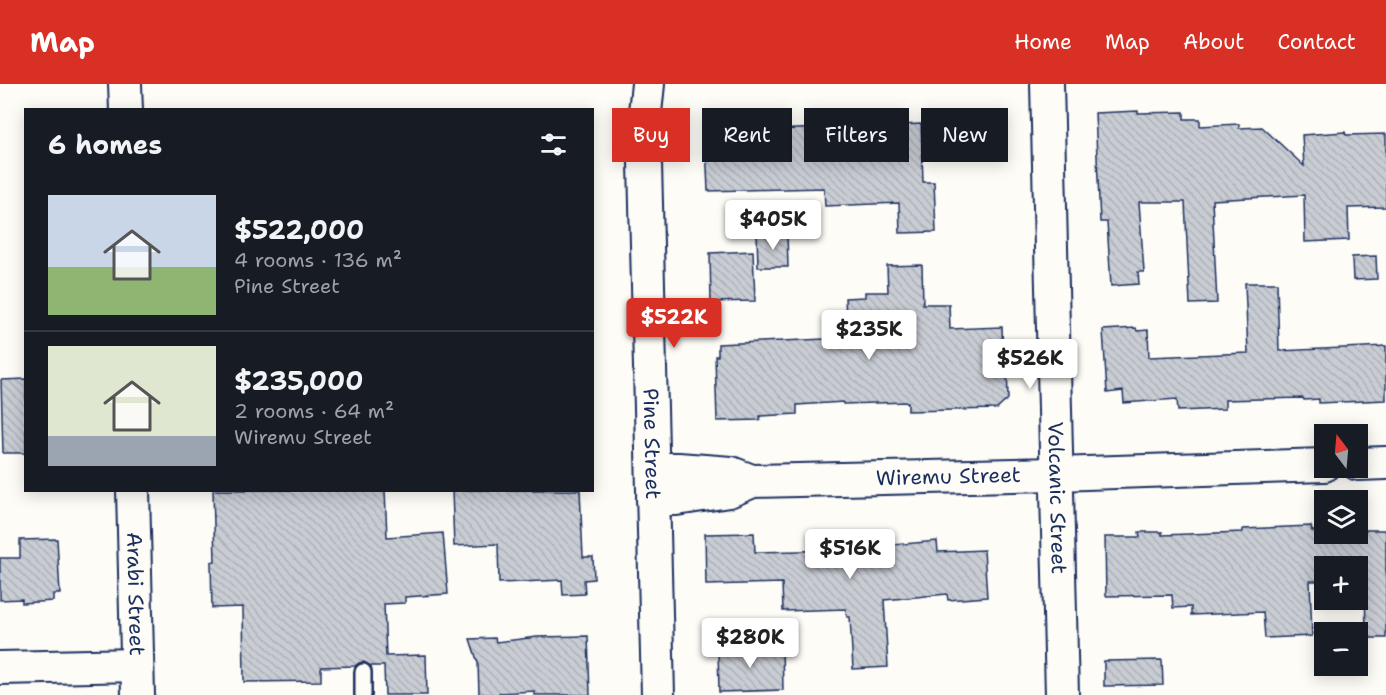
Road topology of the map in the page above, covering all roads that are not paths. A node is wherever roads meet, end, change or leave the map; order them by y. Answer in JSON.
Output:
{"nodes":[{"id":1,"x":125,"y":84,"type":"edge"},
{"id":2,"x":648,"y":84,"type":"edge"},
{"id":3,"x":1047,"y":84,"type":"edge"},
{"id":4,"x":126,"y":108,"type":"edge"},
{"id":5,"x":1386,"y":463,"type":"edge"},
{"id":6,"x":1368,"y":464,"type":"edge"},
{"id":7,"x":1314,"y":465,"type":"edge"},
{"id":8,"x":652,"y":468,"type":"junction"},
{"id":9,"x":1058,"y":474,"type":"junction"},
{"id":10,"x":753,"y":482,"type":"junction"},
{"id":11,"x":133,"y":492,"type":"edge"},
{"id":12,"x":653,"y":499,"type":"junction"},
{"id":13,"x":0,"y":668,"type":"edge"},
{"id":14,"x":363,"y":672,"type":"dead end"},
{"id":15,"x":138,"y":680,"type":"edge"},
{"id":16,"x":363,"y":695,"type":"edge"},
{"id":17,"x":658,"y":695,"type":"edge"},
{"id":18,"x":1062,"y":695,"type":"edge"}],
"edges":[{"from":1,"to":4,"type":"street"},
{"from":2,"to":8,"type":"street","name":"Pine Street"},
{"from":3,"to":9,"type":"street","name":"Volcanic Street"},
{"from":5,"to":6,"type":"street"},
{"from":7,"to":9,"type":"street","name":"Wiremu Street"},
{"from":8,"to":10,"type":"street","name":"Wiremu Street"},
{"from":8,"to":12,"type":"street","name":"Pine Street"},
{"from":9,"to":10,"type":"street","name":"Wiremu Street"},
{"from":9,"to":18,"type":"street","name":"Volcanic Street"},
{"from":10,"to":12,"type":"street","name":"Wiremu Street"},
{"from":11,"to":15,"type":"street","name":"Arabi Street"},
{"from":12,"to":17,"type":"street","name":"Pine Street"},
{"from":13,"to":15,"type":"street"},
{"from":14,"to":16,"type":"lane"}]}
